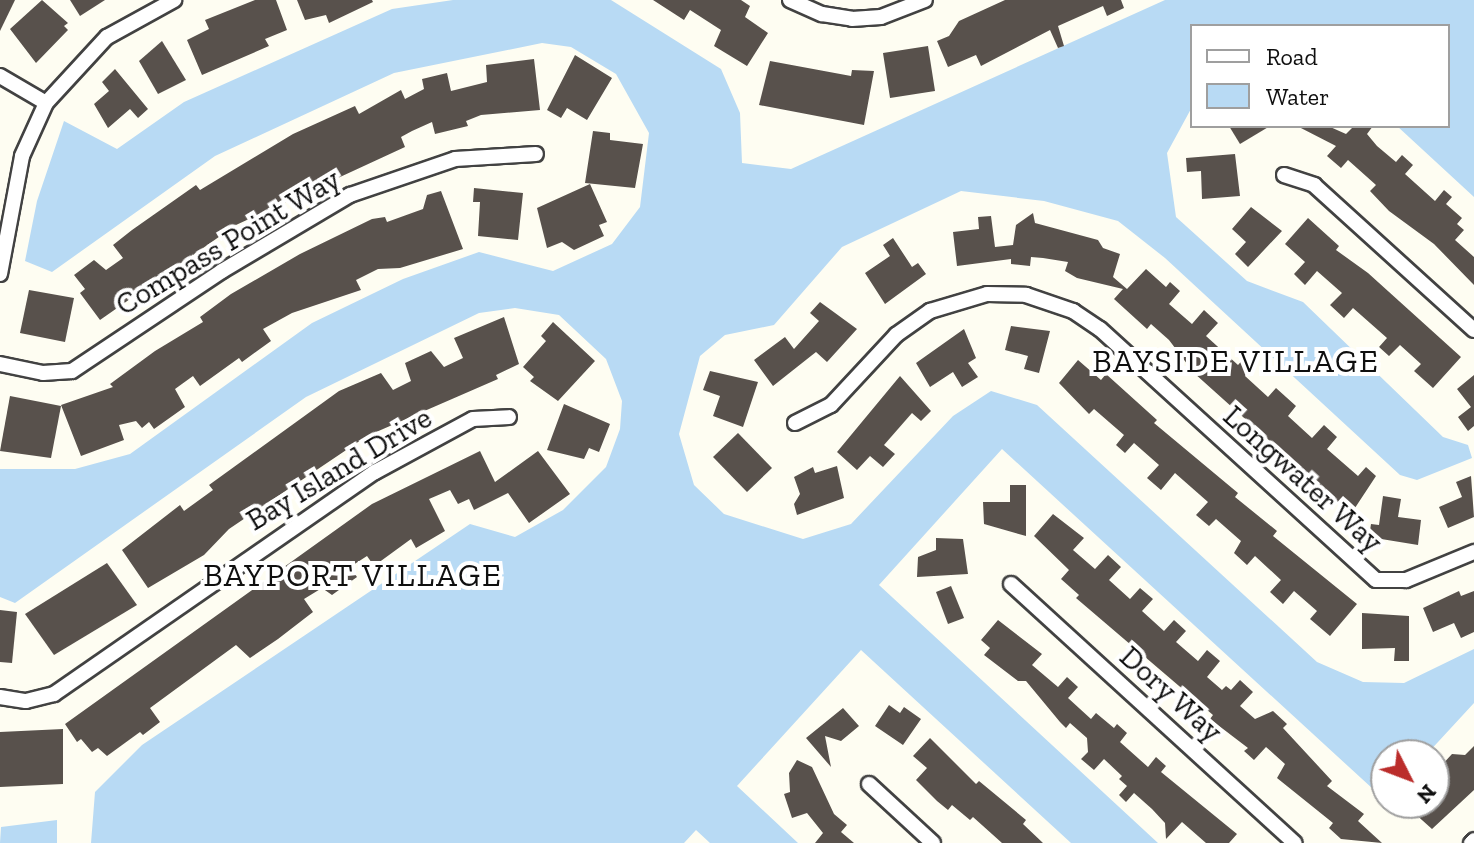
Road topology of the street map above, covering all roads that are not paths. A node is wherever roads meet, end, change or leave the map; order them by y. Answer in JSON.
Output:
{"nodes":[{"id":1,"x":174,"y":0,"type":"edge"},
{"id":2,"x":790,"y":0,"type":"edge"},
{"id":3,"x":925,"y":0,"type":"edge"},
{"id":4,"x":0,"y":76,"type":"edge"},
{"id":5,"x":46,"y":103,"type":"junction"},
{"id":6,"x":536,"y":154,"type":"dead end"},
{"id":7,"x":1284,"y":175,"type":"dead end"},
{"id":8,"x":0,"y":274,"type":"edge"},
{"id":9,"x":1474,"y":330,"type":"edge"},
{"id":10,"x":0,"y":364,"type":"edge"},
{"id":11,"x":509,"y":417,"type":"dead end"},
{"id":12,"x":795,"y":423,"type":"dead end"},
{"id":13,"x":1474,"y":552,"type":"edge"},
{"id":14,"x":1011,"y":584,"type":"dead end"},
{"id":15,"x":0,"y":697,"type":"edge"},
{"id":16,"x":869,"y":784,"type":"dead end"},
{"id":17,"x":933,"y":843,"type":"edge"},
{"id":18,"x":1295,"y":843,"type":"edge"}],
"edges":[{"from":1,"to":5,"type":"street"},
{"from":2,"to":3,"type":"street"},
{"from":4,"to":5,"type":"street"},
{"from":5,"to":8,"type":"street"},
{"from":6,"to":10,"type":"street","name":"Compass Point Way"},
{"from":7,"to":9,"type":"street"},
{"from":11,"to":15,"type":"street","name":"Bay Island Drive"},
{"from":12,"to":13,"type":"street","name":"Longwater Way"},
{"from":14,"to":18,"type":"street","name":"Dory Way"},
{"from":16,"to":17,"type":"street"}]}
